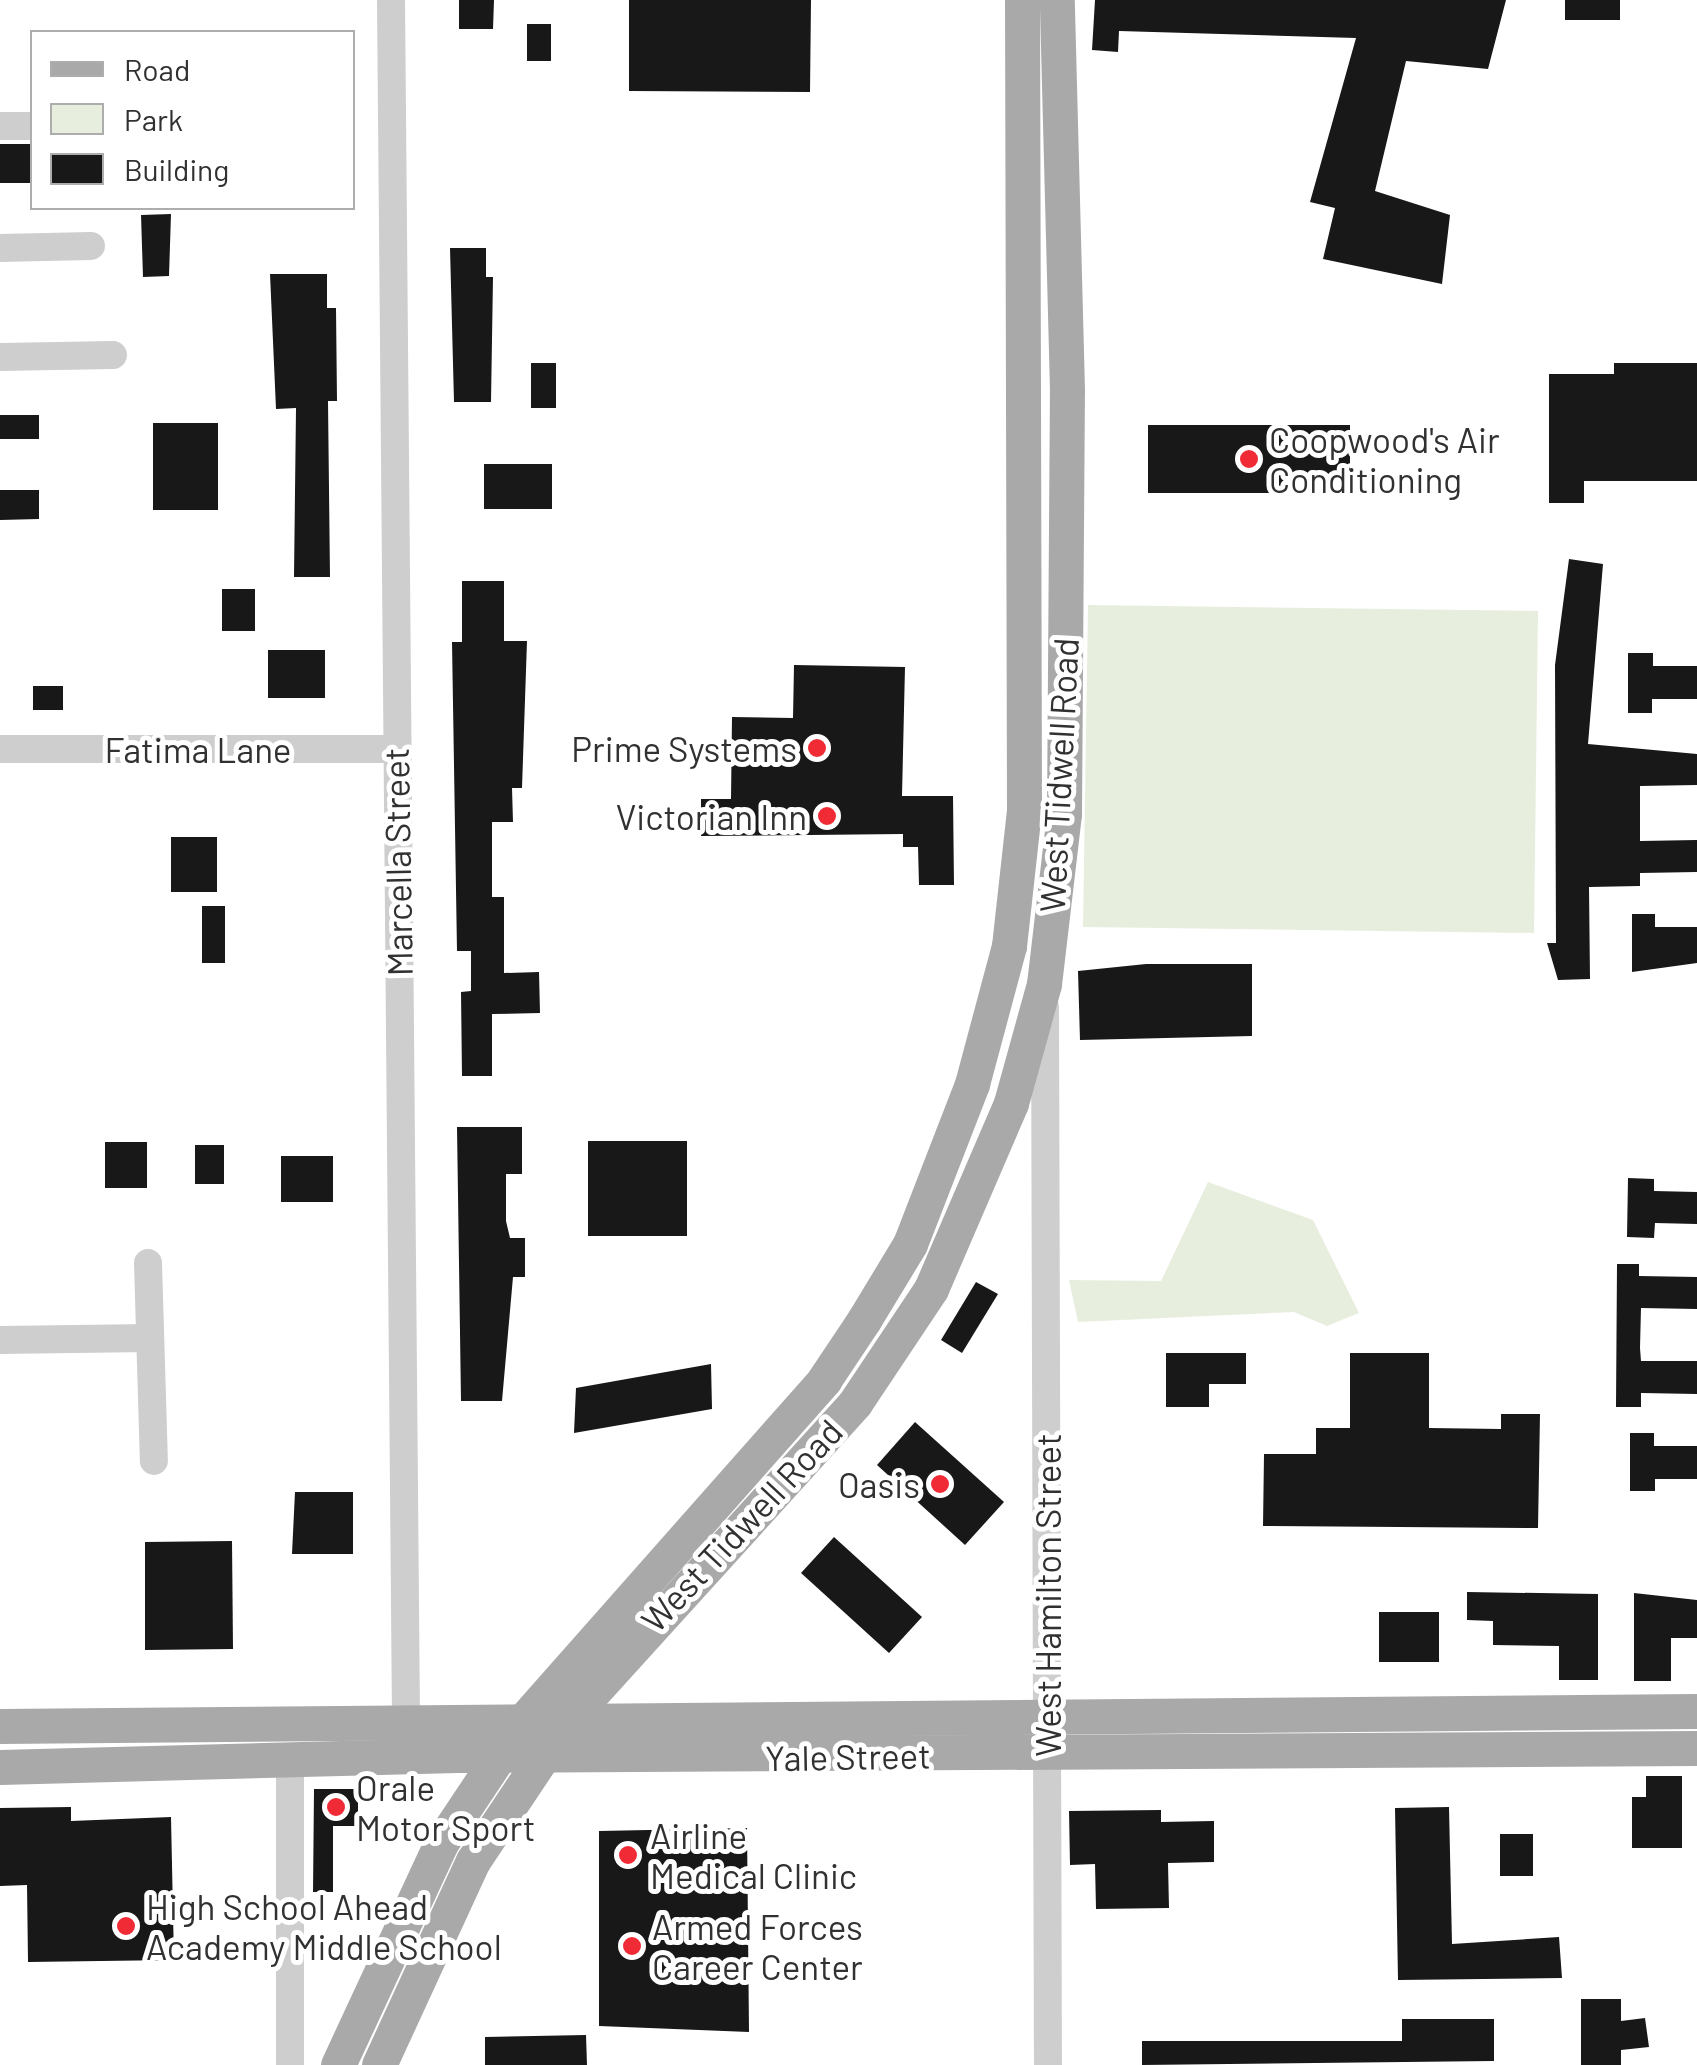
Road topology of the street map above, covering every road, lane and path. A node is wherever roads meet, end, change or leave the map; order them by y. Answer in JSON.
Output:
{"nodes":[{"id":1,"x":392,"y":0,"type":"edge"},
{"id":2,"x":1022,"y":0,"type":"edge"},
{"id":3,"x":1058,"y":0,"type":"edge"},
{"id":4,"x":1022,"y":36,"type":"junction"},
{"id":5,"x":1057,"y":40,"type":"junction"},
{"id":6,"x":0,"y":126,"type":"edge"},
{"id":7,"x":30,"y":126,"type":"edge"},
{"id":8,"x":92,"y":246,"type":"dead end"},
{"id":9,"x":0,"y":248,"type":"edge"},
{"id":10,"x":112,"y":356,"type":"dead end"},
{"id":11,"x":0,"y":357,"type":"edge"},
{"id":12,"x":1024,"y":388,"type":"junction"},
{"id":13,"x":1066,"y":390,"type":"junction"},
{"id":14,"x":1066,"y":735,"type":"junction"},
{"id":15,"x":1024,"y":736,"type":"junction"},
{"id":16,"x":0,"y":749,"type":"edge"},
{"id":17,"x":396,"y":749,"type":"junction"},
{"id":18,"x":1044,"y":984,"type":"junction"},
{"id":19,"x":972,"y":1084,"type":"junction"},
{"id":20,"x":1011,"y":1102,"type":"junction"},
{"id":21,"x":1050,"y":1124,"type":"junction"},
{"id":22,"x":148,"y":1263,"type":"dead end"},
{"id":23,"x":150,"y":1338,"type":"junction"},
{"id":24,"x":0,"y":1340,"type":"edge"},
{"id":25,"x":794,"y":1411,"type":"junction"},
{"id":26,"x":818,"y":1438,"type":"junction"},
{"id":27,"x":154,"y":1461,"type":"dead end"},
{"id":28,"x":1697,"y":1711,"type":"edge"},
{"id":29,"x":1447,"y":1713,"type":"junction"},
{"id":30,"x":1048,"y":1718,"type":"junction"},
{"id":31,"x":565,"y":1722,"type":"junction"},
{"id":32,"x":779,"y":1722,"type":"junction"},
{"id":33,"x":521,"y":1723,"type":"junction"},
{"id":34,"x":406,"y":1724,"type":"junction"},
{"id":35,"x":0,"y":1726,"type":"edge"},
{"id":36,"x":1697,"y":1748,"type":"edge"},
{"id":37,"x":1048,"y":1754,"type":"junction"},
{"id":38,"x":1447,"y":1754,"type":"junction"},
{"id":39,"x":501,"y":1757,"type":"junction"},
{"id":40,"x":542,"y":1757,"type":"junction"},
{"id":41,"x":780,"y":1759,"type":"junction"},
{"id":42,"x":290,"y":1760,"type":"junction"},
{"id":43,"x":0,"y":1768,"type":"edge"},
{"id":44,"x":290,"y":2065,"type":"edge"},
{"id":45,"x":338,"y":2065,"type":"edge"},
{"id":46,"x":379,"y":2065,"type":"edge"},
{"id":47,"x":1048,"y":2065,"type":"edge"}],
"edges":[{"from":1,"to":17,"type":"street","name":"Marcella Street"},
{"from":2,"to":4,"type":"main road","name":"West Tidwell Road"},
{"from":3,"to":5,"type":"main road","name":"West Tidwell Road"},
{"from":4,"to":5,"type":"main road"},
{"from":4,"to":12,"type":"main road","name":"West Tidwell Road"},
{"from":5,"to":13,"type":"main road","name":"West Tidwell Road"},
{"from":6,"to":7,"type":"street"},
{"from":8,"to":9,"type":"street"},
{"from":10,"to":11,"type":"street"},
{"from":12,"to":13,"type":"main road"},
{"from":12,"to":15,"type":"main road","name":"West Tidwell Road"},
{"from":13,"to":14,"type":"main road","name":"West Tidwell Road"},
{"from":14,"to":15,"type":"main road"},
{"from":14,"to":18,"type":"main road","name":"West Tidwell Road"},
{"from":15,"to":19,"type":"main road","name":"West Tidwell Road"},
{"from":16,"to":17,"type":"street","name":"Fatima Lane"},
{"from":17,"to":34,"type":"street","name":"Marcella Street"},
{"from":18,"to":20,"type":"main road","name":"West Tidwell Road"},
{"from":18,"to":21,"type":"street","name":"West Hamilton Street"},
{"from":19,"to":20,"type":"main road"},
{"from":19,"to":25,"type":"main road","name":"West Tidwell Road"},
{"from":20,"to":21,"type":"street"},
{"from":20,"to":26,"type":"main road","name":"West Tidwell Road"},
{"from":21,"to":30,"type":"street","name":"West Hamilton Street"},
{"from":22,"to":23,"type":"street"},
{"from":23,"to":24,"type":"street"},
{"from":23,"to":27,"type":"street"},
{"from":25,"to":26,"type":"main road"},
{"from":25,"to":33,"type":"main road","name":"West Tidwell Road"},
{"from":26,"to":31,"type":"main road","name":"West Tidwell Road"},
{"from":28,"to":29,"type":"main road","name":"Yale Street"},
{"from":29,"to":30,"type":"main road","name":"Yale Street"},
{"from":29,"to":38,"type":"main road"},
{"from":30,"to":32,"type":"main road","name":"Yale Street"},
{"from":30,"to":37,"type":"street","name":"West Hamilton Street"},
{"from":31,"to":32,"type":"main road","name":"Yale Street"},
{"from":31,"to":33,"type":"main road","name":"Yale Street"},
{"from":31,"to":40,"type":"main road","name":"West Tidwell Road"},
{"from":32,"to":41,"type":"main road"},
{"from":33,"to":34,"type":"main road","name":"Yale Street"},
{"from":33,"to":39,"type":"main road","name":"West Tidwell Road"},
{"from":34,"to":35,"type":"main road","name":"Yale Street"},
{"from":36,"to":38,"type":"main road","name":"Yale Street"},
{"from":37,"to":38,"type":"main road","name":"Yale Street"},
{"from":37,"to":41,"type":"main road","name":"Yale Street"},
{"from":37,"to":47,"type":"street","name":"West Hamilton Street"},
{"from":39,"to":40,"type":"main road","name":"Yale Street"},
{"from":39,"to":42,"type":"main road","name":"Yale Street"},
{"from":39,"to":45,"type":"main road","name":"West Tidwell Road"},
{"from":40,"to":41,"type":"main road","name":"Yale Street"},
{"from":40,"to":46,"type":"main road","name":"West Tidwell Road"},
{"from":42,"to":43,"type":"main road","name":"Yale Street"},
{"from":42,"to":44,"type":"street"}]}
